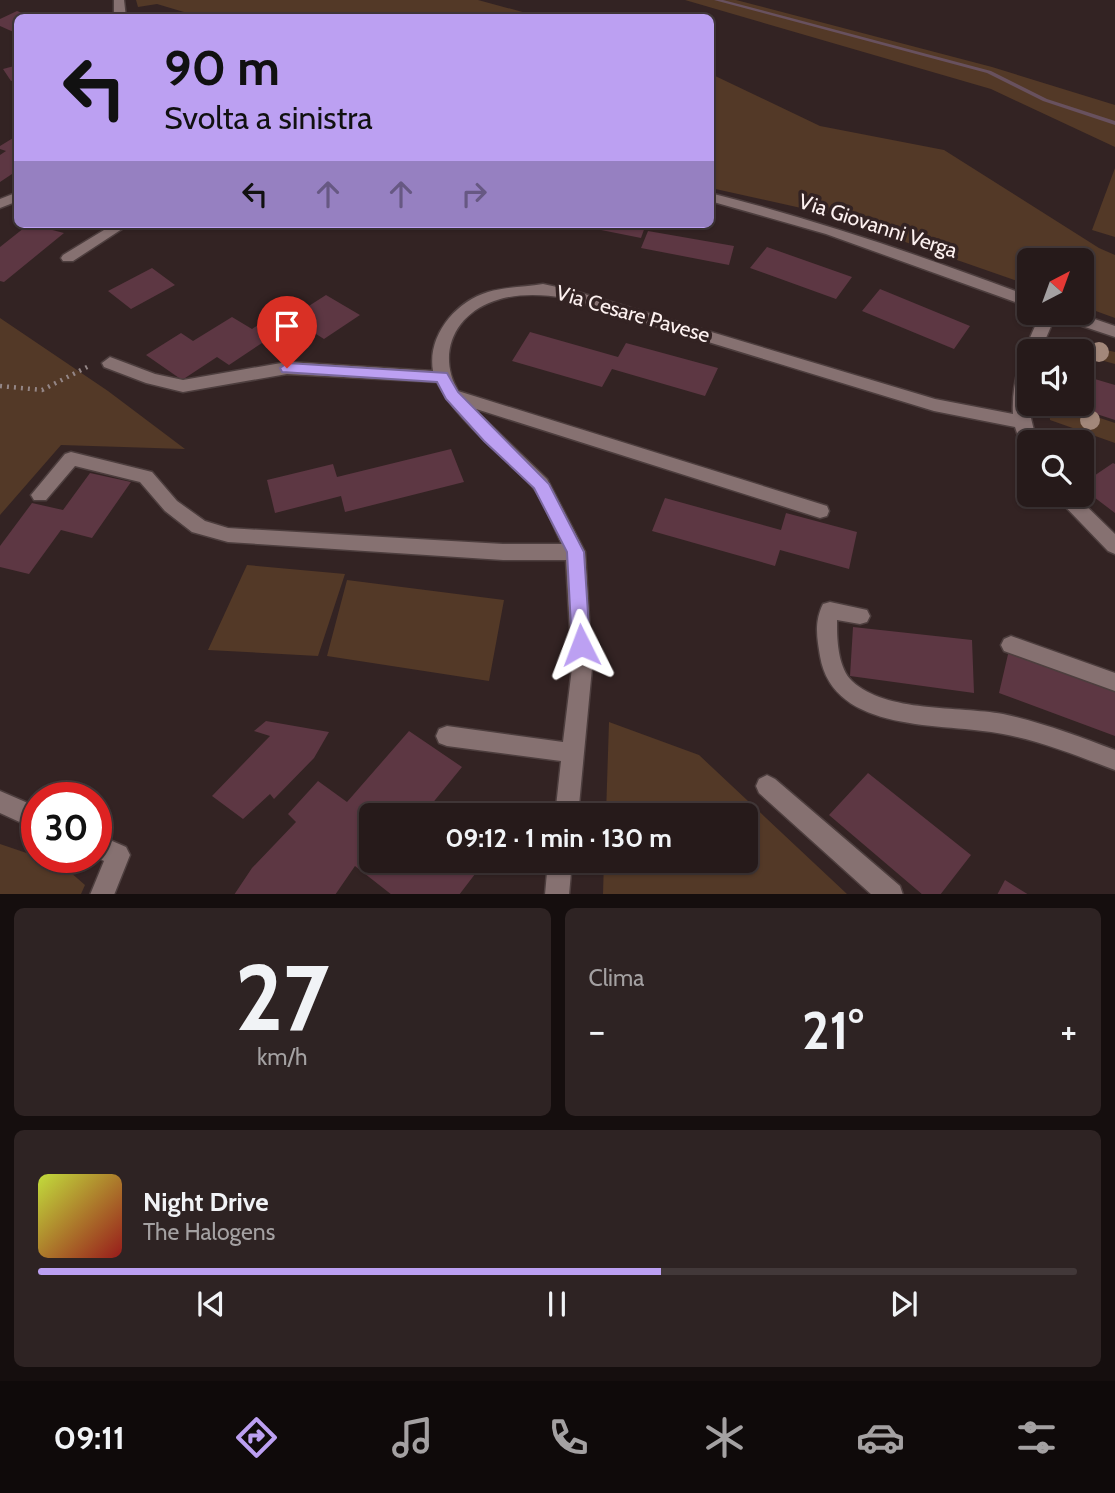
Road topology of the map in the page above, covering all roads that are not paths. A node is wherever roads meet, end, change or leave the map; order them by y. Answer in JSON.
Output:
{"nodes":[{"id":1,"x":714,"y":198,"type":"edge"},
{"id":2,"x":111,"y":228,"type":"edge"},
{"id":3,"x":68,"y":258,"type":"dead end"},
{"id":4,"x":1017,"y":297,"type":"edge"},
{"id":5,"x":1094,"y":325,"type":"edge"},
{"id":6,"x":1115,"y":332,"type":"edge"},
{"id":7,"x":110,"y":363,"type":"road end"},
{"id":8,"x":442,"y":377,"type":"junction"},
{"id":9,"x":452,"y":395,"type":"junction"},
{"id":10,"x":1020,"y":416,"type":"edge"},
{"id":11,"x":1020,"y":422,"type":"junction"},
{"id":12,"x":1023,"y":430,"type":"edge"},
{"id":13,"x":40,"y":495,"type":"dead end"},
{"id":14,"x":1075,"y":507,"type":"edge"},
{"id":15,"x":820,"y":511,"type":"dead end"},
{"id":16,"x":1115,"y":546,"type":"edge"},
{"id":17,"x":575,"y":552,"type":"junction"},
{"id":18,"x":860,"y":616,"type":"dead end"},
{"id":19,"x":1011,"y":645,"type":"dead end"},
{"id":20,"x":1115,"y":682,"type":"edge"},
{"id":21,"x":447,"y":736,"type":"dead end"},
{"id":22,"x":573,"y":753,"type":"junction"},
{"id":23,"x":1115,"y":760,"type":"edge"},
{"id":24,"x":767,"y":786,"type":"dead end"},
{"id":25,"x":0,"y":802,"type":"edge"},
{"id":26,"x":567,"y":803,"type":"edge"},
{"id":27,"x":21,"y":812,"type":"edge"},
{"id":28,"x":112,"y":852,"type":"edge"},
{"id":29,"x":112,"y":870,"type":"edge"},
{"id":30,"x":111,"y":873,"type":"edge"},
{"id":31,"x":560,"y":873,"type":"edge"},
{"id":32,"x":102,"y":894,"type":"edge"},
{"id":33,"x":557,"y":894,"type":"edge"},
{"id":34,"x":891,"y":894,"type":"edge"}],
"edges":[{"from":1,"to":4,"type":"street","name":"Via Giovanni Verga"},
{"from":2,"to":3,"type":"street"},
{"from":5,"to":6,"type":"street"},
{"from":7,"to":8,"type":"street"},
{"from":8,"to":9,"type":"street"},
{"from":8,"to":11,"type":"street","name":"Via Cesare Pavese"},
{"from":9,"to":15,"type":"street"},
{"from":9,"to":17,"type":"street"},
{"from":10,"to":11,"type":"street"},
{"from":11,"to":12,"type":"street"},
{"from":13,"to":17,"type":"street"},
{"from":14,"to":16,"type":"street"},
{"from":17,"to":22,"type":"street"},
{"from":18,"to":23,"type":"street"},
{"from":19,"to":20,"type":"street"},
{"from":21,"to":22,"type":"street"},
{"from":22,"to":26,"type":"street"},
{"from":24,"to":34,"type":"street"},
{"from":25,"to":27,"type":"street"},
{"from":28,"to":29,"type":"street"},
{"from":30,"to":32,"type":"street"},
{"from":31,"to":33,"type":"street"}]}
